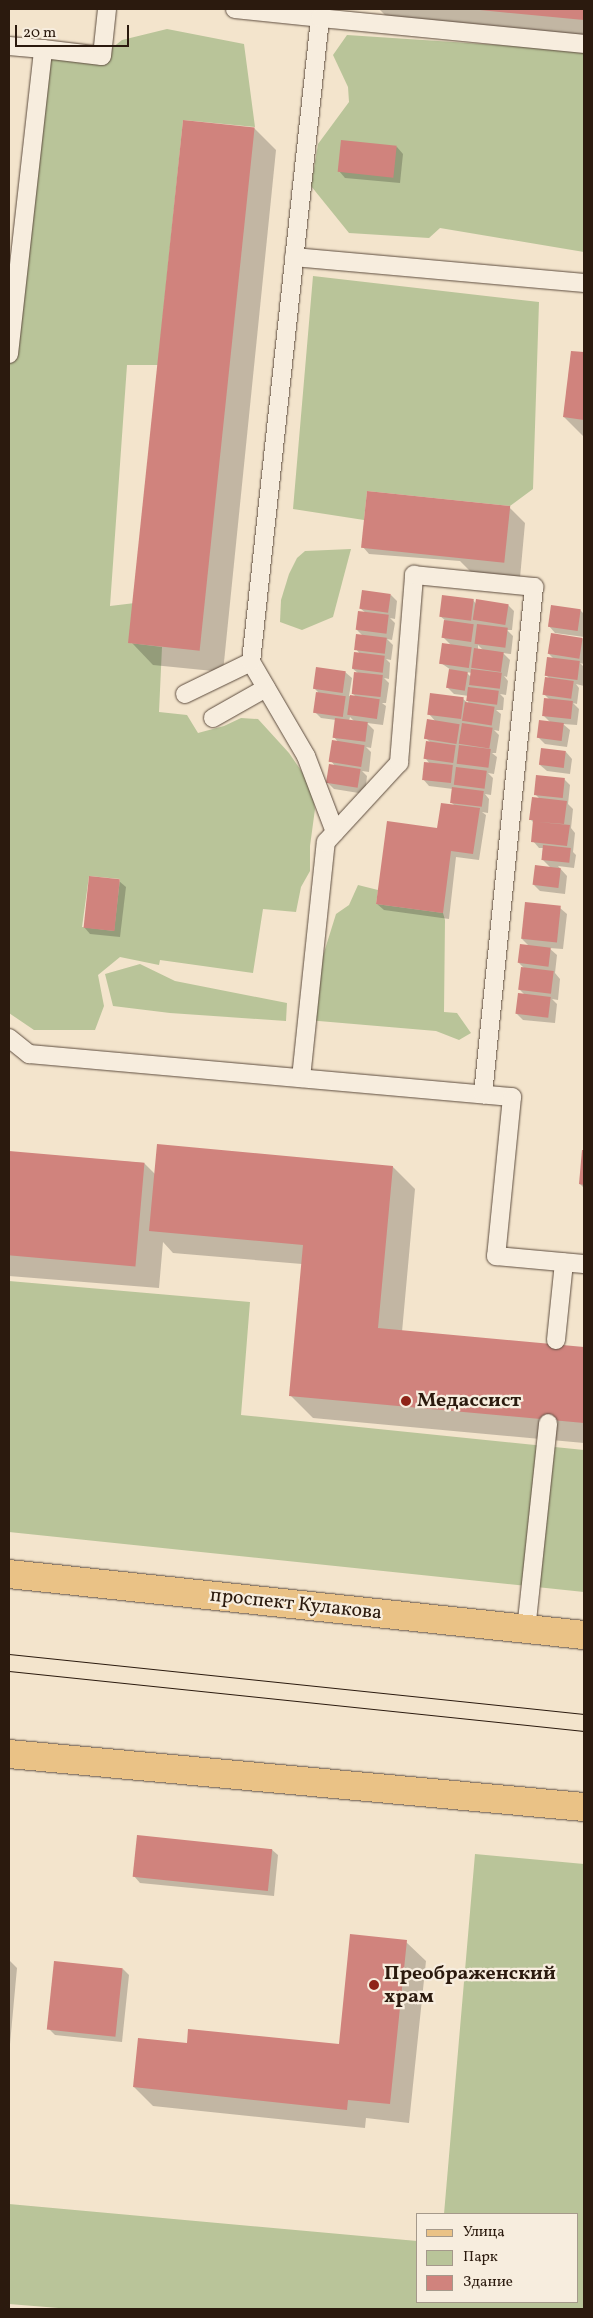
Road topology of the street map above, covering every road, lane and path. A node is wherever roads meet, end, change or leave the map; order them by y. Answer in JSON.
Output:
{"nodes":[{"id":1,"x":107,"y":9,"type":"edge"},
{"id":2,"x":235,"y":9,"type":"edge"},
{"id":3,"x":320,"y":14,"type":"edge"},
{"id":4,"x":584,"y":44,"type":"edge"},
{"id":5,"x":9,"y":46,"type":"edge"},
{"id":6,"x":43,"y":49,"type":"junction"},
{"id":7,"x":294,"y":258,"type":"junction"},
{"id":8,"x":584,"y":284,"type":"edge"},
{"id":9,"x":9,"y":354,"type":"edge"},
{"id":10,"x":252,"y":662,"type":"junction"},
{"id":11,"x":266,"y":688,"type":"junction"},
{"id":12,"x":185,"y":694,"type":"dead end"},
{"id":13,"x":212,"y":718,"type":"dead end"},
{"id":14,"x":335,"y":832,"type":"junction"},
{"id":15,"x":9,"y":1038,"type":"edge"},
{"id":16,"x":301,"y":1078,"type":"junction"},
{"id":17,"x":483,"y":1094,"type":"junction"},
{"id":18,"x":564,"y":1262,"type":"junction"},
{"id":19,"x":584,"y":1264,"type":"edge"},
{"id":20,"x":556,"y":1340,"type":"dead end"},
{"id":21,"x":548,"y":1424,"type":"dead end"},
{"id":22,"x":9,"y":1574,"type":"edge"},
{"id":23,"x":526,"y":1630,"type":"junction"},
{"id":24,"x":584,"y":1635,"type":"edge"},
{"id":25,"x":9,"y":1754,"type":"edge"},
{"id":26,"x":584,"y":1807,"type":"edge"}],
"edges":[{"from":1,"to":6,"type":"lane"},
{"from":2,"to":3,"type":"lane"},
{"from":3,"to":4,"type":"lane"},
{"from":3,"to":7,"type":"lane"},
{"from":5,"to":6,"type":"lane"},
{"from":6,"to":9,"type":"lane"},
{"from":7,"to":8,"type":"lane"},
{"from":7,"to":10,"type":"lane"},
{"from":10,"to":11,"type":"lane"},
{"from":10,"to":12,"type":"lane"},
{"from":11,"to":13,"type":"lane"},
{"from":11,"to":14,"type":"lane"},
{"from":14,"to":16,"type":"lane"},
{"from":14,"to":17,"type":"lane"},
{"from":15,"to":16,"type":"lane"},
{"from":16,"to":17,"type":"lane"},
{"from":17,"to":18,"type":"lane"},
{"from":18,"to":19,"type":"lane"},
{"from":18,"to":20,"type":"lane"},
{"from":21,"to":23,"type":"lane"},
{"from":22,"to":23,"type":"main road","name":"проспект Кулакова"},
{"from":23,"to":24,"type":"main road","name":"проспект Кулакова"},
{"from":25,"to":26,"type":"main road"}]}
